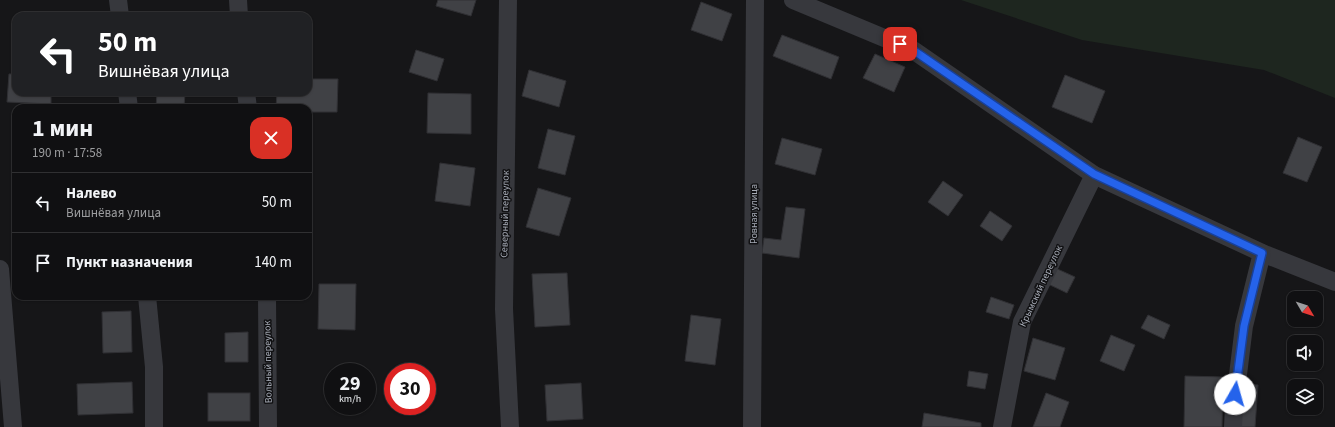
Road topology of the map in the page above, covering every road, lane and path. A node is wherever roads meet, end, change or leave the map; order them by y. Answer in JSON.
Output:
{"nodes":[{"id":1,"x":118,"y":0,"type":"edge"},
{"id":2,"x":238,"y":0,"type":"edge"},
{"id":3,"x":508,"y":0,"type":"edge"},
{"id":4,"x":755,"y":0,"type":"edge"},
{"id":5,"x":793,"y":0,"type":"edge"},
{"id":6,"x":120,"y":12,"type":"edge"},
{"id":7,"x":239,"y":12,"type":"edge"},
{"id":8,"x":1094,"y":174,"type":"junction"},
{"id":9,"x":1262,"y":253,"type":"junction"},
{"id":10,"x":0,"y":269,"type":"edge"},
{"id":11,"x":1335,"y":282,"type":"edge"},
{"id":12,"x":148,"y":300,"type":"edge"},
{"id":13,"x":267,"y":300,"type":"edge"},
{"id":14,"x":12,"y":427,"type":"edge"},
{"id":15,"x":154,"y":427,"type":"edge"},
{"id":16,"x":268,"y":427,"type":"edge"},
{"id":17,"x":510,"y":427,"type":"edge"},
{"id":18,"x":752,"y":427,"type":"edge"},
{"id":19,"x":1002,"y":427,"type":"edge"},
{"id":20,"x":1233,"y":427,"type":"edge"}],
"edges":[{"from":1,"to":6,"type":"street"},
{"from":2,"to":7,"type":"street"},
{"from":3,"to":17,"type":"street","name":"Северный переулок"},
{"from":4,"to":18,"type":"street","name":"Ровная улица"},
{"from":5,"to":8,"type":"street"},
{"from":8,"to":9,"type":"street"},
{"from":8,"to":19,"type":"street","name":"Крымский переулок"},
{"from":9,"to":11,"type":"street"},
{"from":9,"to":20,"type":"street"},
{"from":10,"to":14,"type":"street"},
{"from":12,"to":15,"type":"street"},
{"from":13,"to":16,"type":"street","name":"Вольный переулок"}]}
